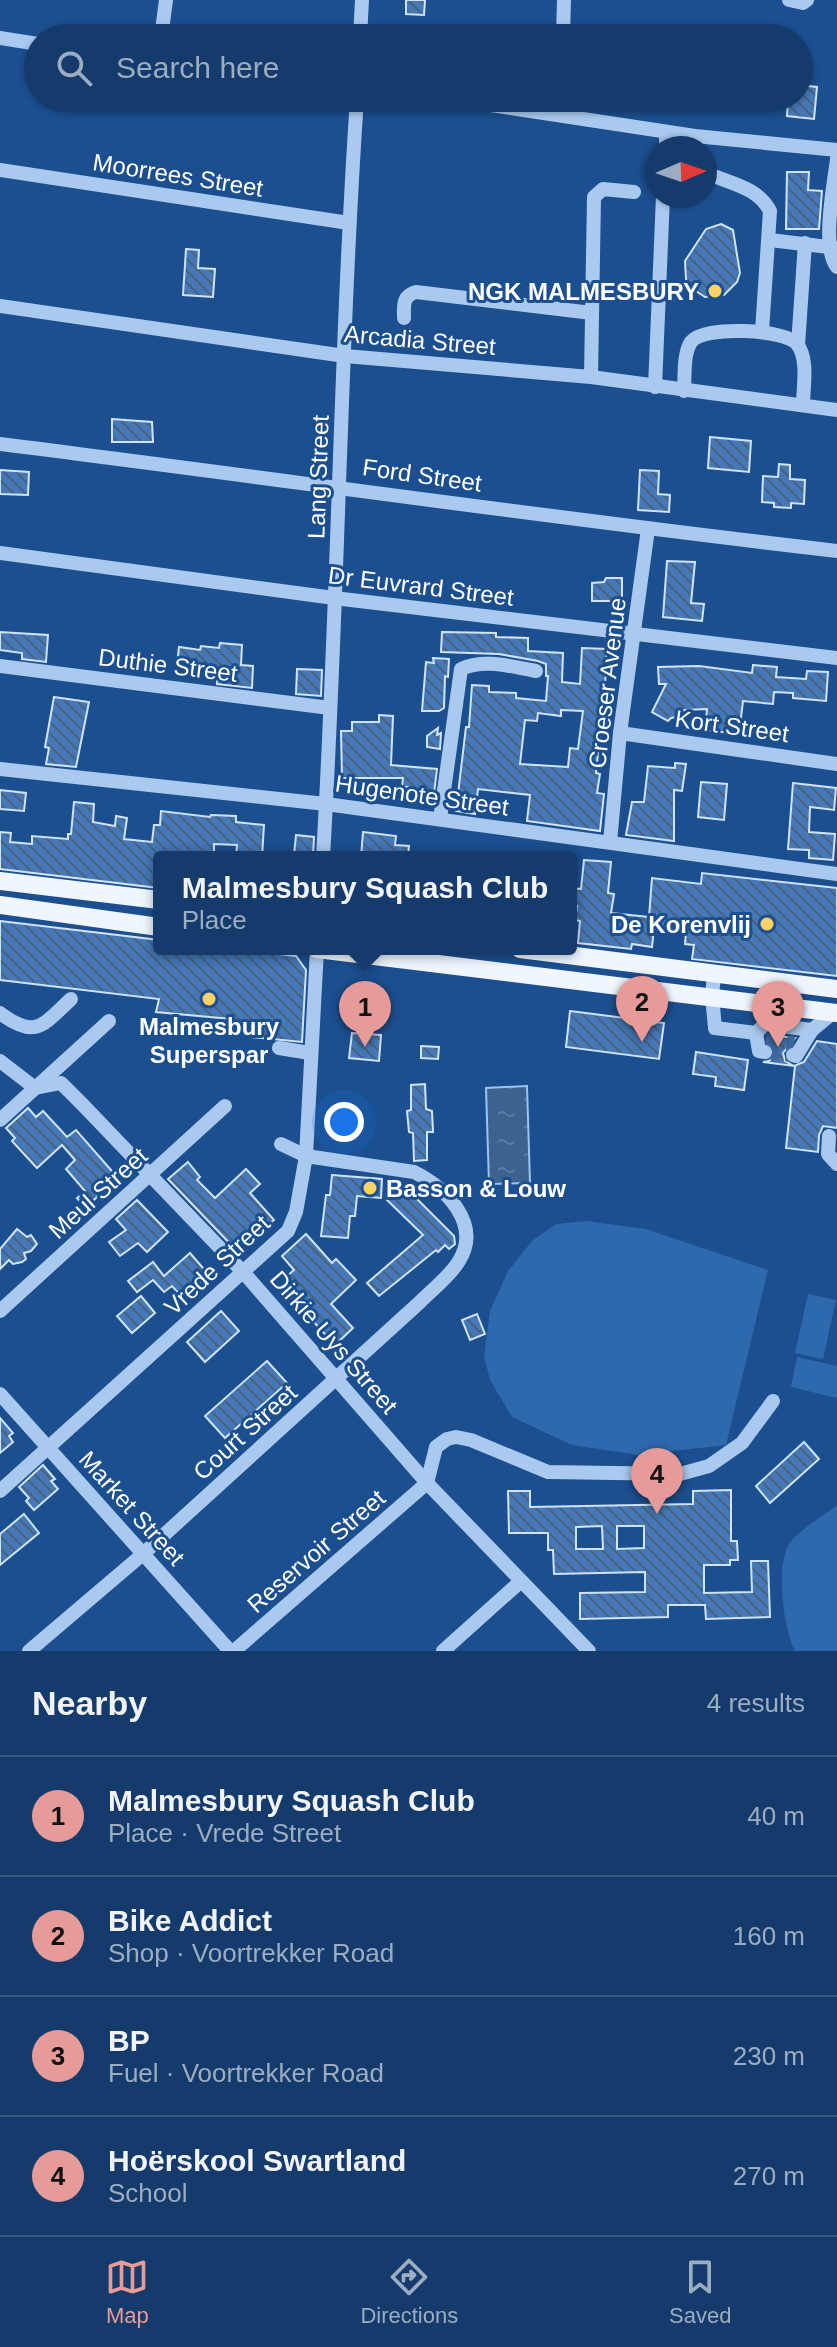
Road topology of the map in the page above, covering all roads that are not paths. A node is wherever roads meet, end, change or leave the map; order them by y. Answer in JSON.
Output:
{"nodes":[{"id":1,"x":166,"y":0,"type":"edge"},
{"id":2,"x":362,"y":0,"type":"edge"},
{"id":3,"x":564,"y":0,"type":"edge"},
{"id":4,"x":789,"y":0,"type":"edge"},
{"id":5,"x":807,"y":0,"type":"edge"},
{"id":6,"x":163,"y":24,"type":"edge"},
{"id":7,"x":361,"y":24,"type":"edge"},
{"id":8,"x":563,"y":24,"type":"edge"},
{"id":9,"x":0,"y":38,"type":"edge"},
{"id":10,"x":24,"y":42,"type":"edge"},
{"id":11,"x":356,"y":112,"type":"edge"},
{"id":12,"x":546,"y":112,"type":"edge"},
{"id":13,"x":560,"y":114,"type":"joint"},
{"id":14,"x":666,"y":132,"type":"junction"},
{"id":15,"x":666,"y":136,"type":"edge"},
{"id":16,"x":678,"y":136,"type":"edge"},
{"id":17,"x":717,"y":143,"type":"edge"},
{"id":18,"x":837,"y":150,"type":"edge"},
{"id":19,"x":837,"y":159,"type":"edge"},
{"id":20,"x":0,"y":170,"type":"edge"},
{"id":21,"x":717,"y":177,"type":"edge"},
{"id":22,"x":634,"y":192,"type":"dead end"},
{"id":23,"x":662,"y":208,"type":"edge"},
{"id":24,"x":349,"y":223,"type":"junction"},
{"id":25,"x":770,"y":240,"type":"junction"},
{"id":26,"x":805,"y":243,"type":"junction"},
{"id":27,"x":834,"y":248,"type":"edge"},
{"id":28,"x":837,"y":267,"type":"edge"},
{"id":29,"x":0,"y":306,"type":"edge"},
{"id":30,"x":592,"y":313,"type":"junction"},
{"id":31,"x":404,"y":318,"type":"dead end"},
{"id":32,"x":762,"y":331,"type":"junction"},
{"id":33,"x":798,"y":345,"type":"junction"},
{"id":34,"x":345,"y":356,"type":"junction"},
{"id":35,"x":591,"y":377,"type":"junction"},
{"id":36,"x":655,"y":387,"type":"junction"},
{"id":37,"x":684,"y":391,"type":"junction"},
{"id":38,"x":803,"y":405,"type":"junction"},
{"id":39,"x":837,"y":410,"type":"edge"},
{"id":40,"x":0,"y":444,"type":"edge"},
{"id":41,"x":340,"y":486,"type":"junction"},
{"id":42,"x":648,"y":529,"type":"junction"},
{"id":43,"x":837,"y":551,"type":"edge"},
{"id":44,"x":0,"y":553,"type":"edge"},
{"id":45,"x":334,"y":598,"type":"junction"},
{"id":46,"x":636,"y":633,"type":"junction"},
{"id":47,"x":837,"y":658,"type":"edge"},
{"id":48,"x":0,"y":666,"type":"edge"},
{"id":49,"x":536,"y":671,"type":"dead end"},
{"id":50,"x":330,"y":708,"type":"junction"},
{"id":51,"x":620,"y":733,"type":"junction"},
{"id":52,"x":837,"y":764,"type":"edge"},
{"id":53,"x":0,"y":769,"type":"edge"},
{"id":54,"x":326,"y":804,"type":"junction"},
{"id":55,"x":440,"y":819,"type":"junction"},
{"id":56,"x":610,"y":842,"type":"junction"},
{"id":57,"x":323,"y":851,"type":"edge"},
{"id":58,"x":837,"y":874,"type":"edge"},
{"id":59,"x":0,"y":881,"type":"edge"},
{"id":60,"x":153,"y":899,"type":"edge"},
{"id":61,"x":0,"y":905,"type":"edge"},
{"id":62,"x":153,"y":926,"type":"edge"},
{"id":63,"x":317,"y":955,"type":"edge"},
{"id":64,"x":367,"y":955,"type":"edge"},
{"id":65,"x":565,"y":955,"type":"edge"},
{"id":66,"x":714,"y":975,"type":"junction"},
{"id":67,"x":837,"y":989,"type":"edge"},
{"id":68,"x":712,"y":996,"type":"junction"},
{"id":69,"x":71,"y":999,"type":"dead end"},
{"id":70,"x":836,"y":1012,"type":"edge"},
{"id":71,"x":0,"y":1013,"type":"edge"},
{"id":72,"x":109,"y":1021,"type":"dead end"},
{"id":73,"x":812,"y":1030,"type":"junction"},
{"id":74,"x":279,"y":1048,"type":"dead end"},
{"id":75,"x":797,"y":1048,"type":"dead end"},
{"id":76,"x":310,"y":1053,"type":"junction"},
{"id":77,"x":0,"y":1061,"type":"edge"},
{"id":78,"x":35,"y":1088,"type":"junction"},
{"id":79,"x":225,"y":1106,"type":"dead end"},
{"id":80,"x":0,"y":1120,"type":"edge"},
{"id":81,"x":829,"y":1136,"type":"dead end"},
{"id":82,"x":281,"y":1144,"type":"dead end"},
{"id":83,"x":306,"y":1156,"type":"junction"},
{"id":84,"x":837,"y":1164,"type":"edge"},
{"id":85,"x":148,"y":1176,"type":"junction"},
{"id":86,"x":244,"y":1273,"type":"junction"},
{"id":87,"x":0,"y":1311,"type":"edge"},
{"id":88,"x":337,"y":1378,"type":"junction"},
{"id":89,"x":0,"y":1394,"type":"edge"},
{"id":90,"x":773,"y":1401,"type":"dead end"},
{"id":91,"x":48,"y":1447,"type":"junction"},
{"id":92,"x":427,"y":1483,"type":"junction"},
{"id":93,"x":0,"y":1491,"type":"edge"},
{"id":94,"x":143,"y":1554,"type":"junction"},
{"id":95,"x":520,"y":1582,"type":"junction"},
{"id":96,"x":29,"y":1651,"type":"edge"},
{"id":97,"x":232,"y":1651,"type":"edge"},
{"id":98,"x":443,"y":1651,"type":"edge"},
{"id":99,"x":589,"y":1651,"type":"edge"}],
"edges":[{"from":1,"to":6,"type":"street"},
{"from":2,"to":7,"type":"street"},
{"from":3,"to":8,"type":"street"},
{"from":4,"to":5,"type":"street"},
{"from":9,"to":10,"type":"street"},
{"from":11,"to":24,"type":"street","name":"Lang Street"},
{"from":12,"to":13,"type":"street"},
{"from":13,"to":14,"type":"street"},
{"from":14,"to":15,"type":"street"},
{"from":14,"to":16,"type":"street"},
{"from":17,"to":18,"type":"street"},
{"from":19,"to":27,"type":"street"},
{"from":20,"to":24,"type":"street","name":"Moorrees Street"},
{"from":21,"to":25,"type":"street"},
{"from":22,"to":30,"type":"street"},
{"from":23,"to":36,"type":"street"},
{"from":24,"to":34,"type":"street","name":"Lang Street"},
{"from":25,"to":26,"type":"street"},
{"from":25,"to":32,"type":"street"},
{"from":26,"to":27,"type":"street"},
{"from":26,"to":33,"type":"street"},
{"from":27,"to":28,"type":"street"},
{"from":29,"to":34,"type":"street","name":"Arcadia Street"},
{"from":30,"to":31,"type":"street"},
{"from":30,"to":35,"type":"street"},
{"from":32,"to":33,"type":"street"},
{"from":32,"to":37,"type":"street"},
{"from":33,"to":38,"type":"street"},
{"from":34,"to":35,"type":"street","name":"Arcadia Street"},
{"from":34,"to":41,"type":"street","name":"Lang Street"},
{"from":35,"to":36,"type":"street","name":"Arcadia Street"},
{"from":36,"to":37,"type":"street","name":"Arcadia Street"},
{"from":37,"to":38,"type":"street","name":"Arcadia Street"},
{"from":38,"to":39,"type":"street","name":"Arcadia Street"},
{"from":40,"to":41,"type":"street","name":"Ford Street"},
{"from":41,"to":42,"type":"street","name":"Ford Street"},
{"from":41,"to":45,"type":"street","name":"Lang Street"},
{"from":42,"to":43,"type":"street","name":"Ford Street"},
{"from":42,"to":46,"type":"street","name":"Croeser Avenue"},
{"from":44,"to":45,"type":"street","name":"Dr Euvrard Street"},
{"from":45,"to":46,"type":"street","name":"Dr Euvrard Street"},
{"from":45,"to":50,"type":"street","name":"Lang Street"},
{"from":46,"to":47,"type":"street","name":"Dr Euvrard Street"},
{"from":46,"to":51,"type":"street","name":"Croeser Avenue"},
{"from":48,"to":50,"type":"street","name":"Duthie Street"},
{"from":49,"to":55,"type":"street"},
{"from":50,"to":54,"type":"street","name":"Lang Street"},
{"from":51,"to":52,"type":"street","name":"Kort Street"},
{"from":51,"to":56,"type":"street","name":"Croeser Avenue"},
{"from":53,"to":54,"type":"street","name":"Hugenote Street"},
{"from":54,"to":55,"type":"street","name":"Hugenote Street"},
{"from":54,"to":57,"type":"street","name":"Lang Street"},
{"from":55,"to":56,"type":"street","name":"Hugenote Street"},
{"from":56,"to":58,"type":"street","name":"Hugenote Street"},
{"from":59,"to":60,"type":"main road"},
{"from":61,"to":62,"type":"main road"},
{"from":63,"to":76,"type":"street","name":"Vrede Street"},
{"from":64,"to":68,"type":"main road"},
{"from":65,"to":66,"type":"main road"},
{"from":66,"to":67,"type":"main road"},
{"from":66,"to":68,"type":"street"},
{"from":68,"to":70,"type":"main road"},
{"from":68,"to":73,"type":"street"},
{"from":69,"to":71,"type":"street"},
{"from":70,"to":73,"type":"street"},
{"from":72,"to":78,"type":"street"},
{"from":73,"to":75,"type":"street"},
{"from":74,"to":76,"type":"street"},
{"from":76,"to":83,"type":"street","name":"Vrede Street"},
{"from":77,"to":78,"type":"street"},
{"from":78,"to":80,"type":"street"},
{"from":78,"to":85,"type":"street","name":"Dirkie Uys Street"},
{"from":79,"to":85,"type":"street","name":"Meul Street"},
{"from":81,"to":84,"type":"street"},
{"from":82,"to":83,"type":"street"},
{"from":83,"to":86,"type":"street","name":"Vrede Street"},
{"from":83,"to":88,"type":"street","name":"Court Street"},
{"from":85,"to":86,"type":"street","name":"Dirkie Uys Street"},
{"from":85,"to":87,"type":"street","name":"Meul Street"},
{"from":86,"to":88,"type":"street","name":"Dirkie Uys Street"},
{"from":86,"to":91,"type":"street","name":"Vrede Street"},
{"from":88,"to":92,"type":"street","name":"Dirkie Uys Street"},
{"from":88,"to":94,"type":"street","name":"Court Street"},
{"from":89,"to":91,"type":"street","name":"Market Street"},
{"from":90,"to":92,"type":"street"},
{"from":91,"to":93,"type":"street","name":"Vrede Street"},
{"from":91,"to":94,"type":"street","name":"Market Street"},
{"from":92,"to":95,"type":"street","name":"Dirkie Uys Street"},
{"from":92,"to":97,"type":"street","name":"Reservoir Street"},
{"from":94,"to":96,"type":"street","name":"Court Street"},
{"from":94,"to":97,"type":"street","name":"Market Street"},
{"from":95,"to":98,"type":"street"},
{"from":95,"to":99,"type":"street","name":"Dirkie Uys Street"}]}
